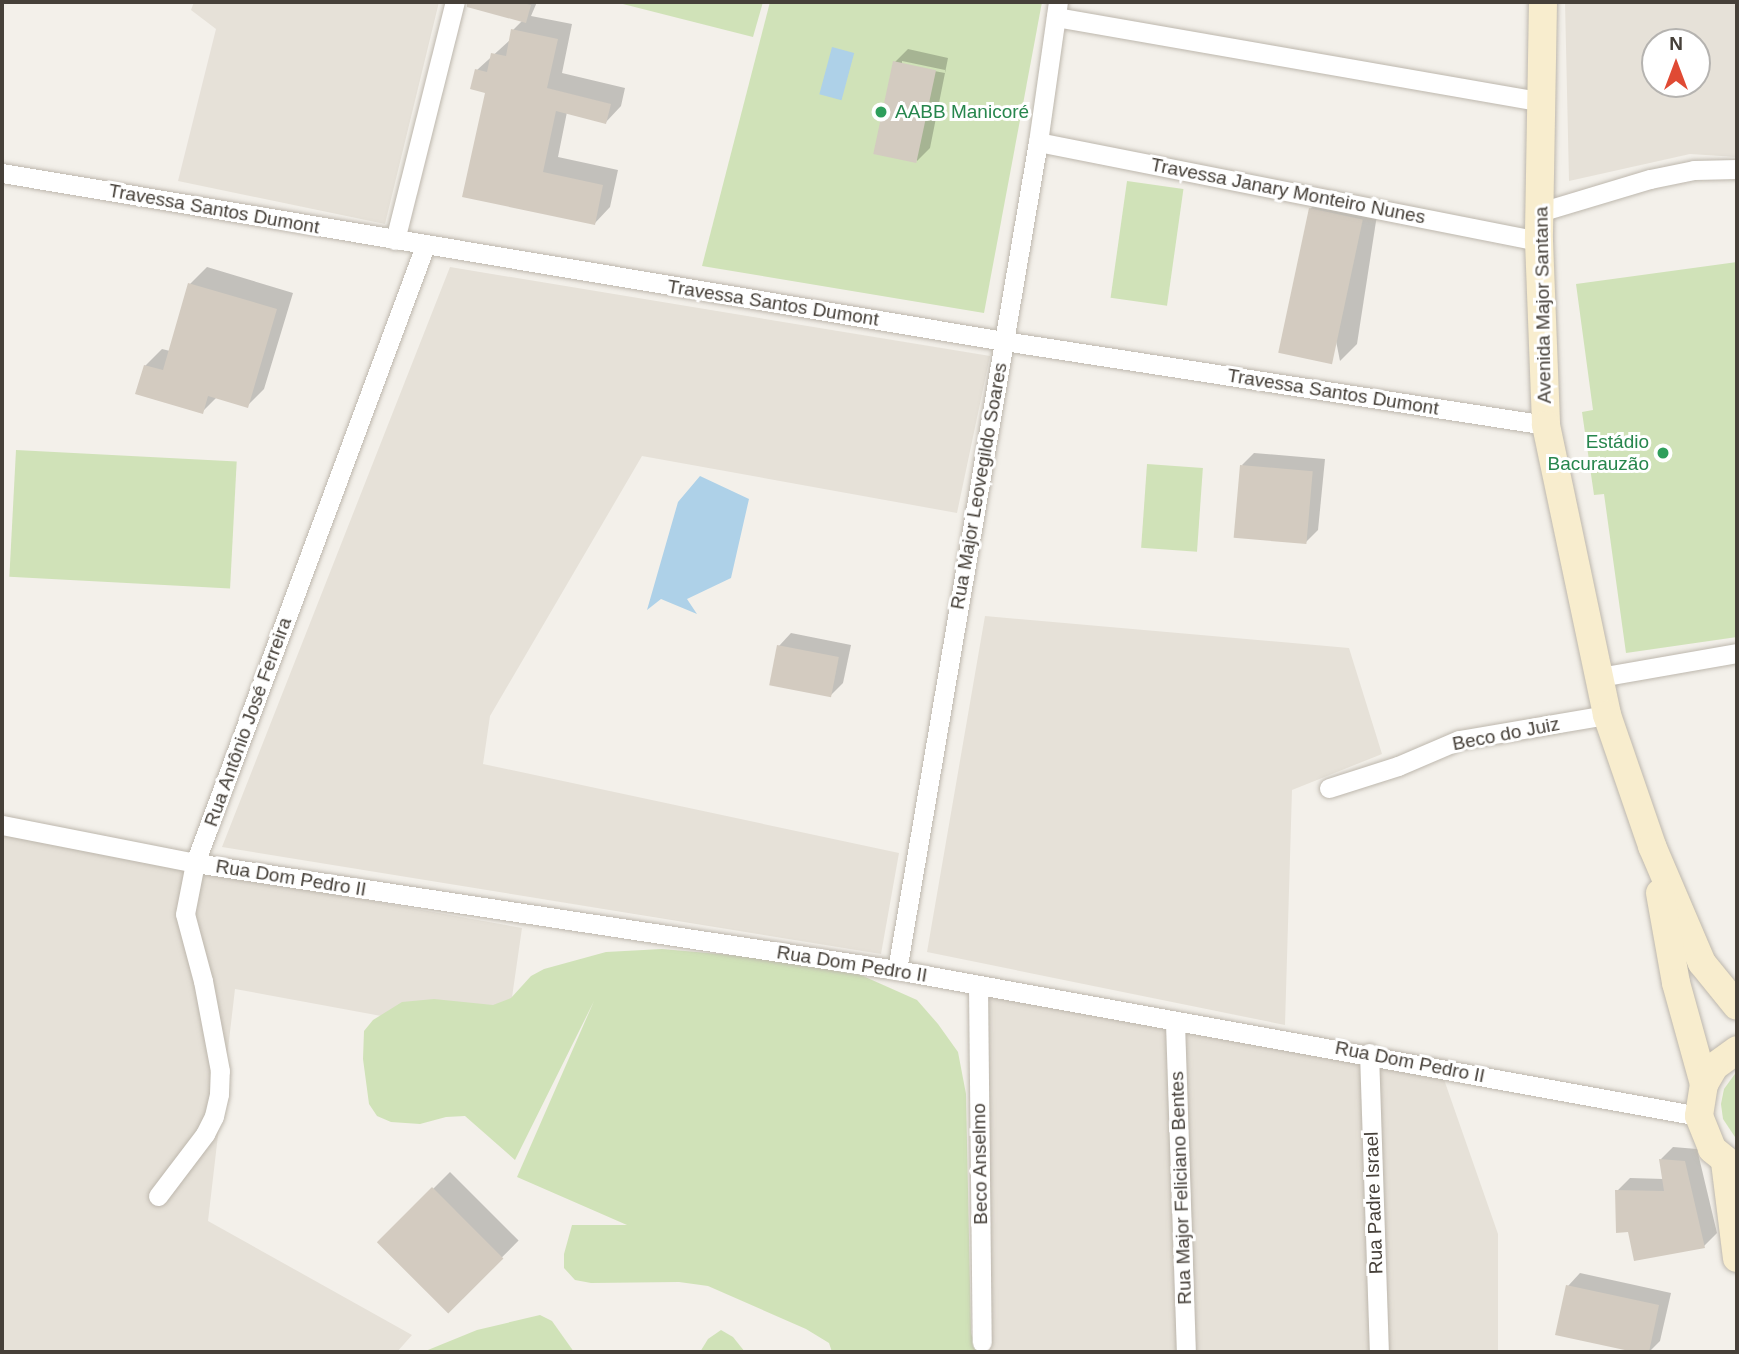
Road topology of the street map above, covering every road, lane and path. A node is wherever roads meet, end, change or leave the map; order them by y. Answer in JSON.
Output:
{"nodes":[{"id":1,"x":455,"y":2,"type":"edge"},
{"id":2,"x":1543,"y":2,"type":"edge"},
{"id":3,"x":1057,"y":9,"type":"edge"},
{"id":4,"x":1541,"y":102,"type":"junction"},
{"id":5,"x":1038,"y":142,"type":"junction"},
{"id":6,"x":1737,"y":169,"type":"edge"},
{"id":7,"x":2,"y":173,"type":"edge"},
{"id":8,"x":1540,"y":212,"type":"junction"},
{"id":9,"x":396,"y":240,"type":"junction"},
{"id":10,"x":1539,"y":241,"type":"junction"},
{"id":11,"x":425,"y":246,"type":"junction"},
{"id":12,"x":1004,"y":341,"type":"junction"},
{"id":13,"x":1546,"y":425,"type":"junction"},
{"id":14,"x":1737,"y":653,"type":"edge"},
{"id":15,"x":1600,"y":677,"type":"junction"},
{"id":16,"x":1607,"y":715,"type":"junction"},
{"id":17,"x":1329,"y":788,"type":"dead end"},
{"id":18,"x":2,"y":825,"type":"edge"},
{"id":19,"x":1652,"y":846,"type":"junction"},
{"id":20,"x":195,"y":863,"type":"junction"},
{"id":21,"x":897,"y":970,"type":"junction"},
{"id":22,"x":978,"y":986,"type":"junction"},
{"id":23,"x":1737,"y":1006,"type":"edge"},
{"id":24,"x":1175,"y":1023,"type":"junction"},
{"id":25,"x":1737,"y":1050,"type":"edge"},
{"id":26,"x":1369,"y":1053,"type":"junction"},
{"id":27,"x":1704,"y":1084,"type":"junction"},
{"id":28,"x":1699,"y":1116,"type":"junction"},
{"id":29,"x":1731,"y":1166,"type":"edge"},
{"id":30,"x":158,"y":1196,"type":"dead end"},
{"id":31,"x":1737,"y":1258,"type":"edge"},
{"id":32,"x":982,"y":1342,"type":"dead end"},
{"id":33,"x":1186,"y":1352,"type":"edge"},
{"id":34,"x":1379,"y":1352,"type":"edge"}],
"edges":[{"from":1,"to":9,"type":"street"},
{"from":2,"to":4,"type":"street","name":"Avenida Major Santana"},
{"from":3,"to":4,"type":"street"},
{"from":3,"to":5,"type":"street","name":"Rua Major Leovegildo Soares"},
{"from":4,"to":8,"type":"street","name":"Avenida Major Santana"},
{"from":5,"to":10,"type":"street","name":"Travessa Janary Monteiro Nunes"},
{"from":5,"to":12,"type":"street","name":"Rua Major Leovegildo Soares"},
{"from":6,"to":8,"type":"street"},
{"from":7,"to":9,"type":"street","name":"Travessa Santos Dumont"},
{"from":8,"to":10,"type":"street","name":"Avenida Major Santana"},
{"from":9,"to":11,"type":"street","name":"Travessa Santos Dumont"},
{"from":10,"to":13,"type":"street","name":"Avenida Major Santana"},
{"from":11,"to":12,"type":"street","name":"Travessa Santos Dumont"},
{"from":11,"to":20,"type":"street","name":"Rua Antônio José Ferreira"},
{"from":12,"to":13,"type":"street","name":"Travessa Santos Dumont"},
{"from":12,"to":21,"type":"street","name":"Rua Major Leovegildo Soares"},
{"from":13,"to":15,"type":"street","name":"Avenida Major Santana"},
{"from":14,"to":15,"type":"street"},
{"from":15,"to":16,"type":"street","name":"Avenida Major Santana"},
{"from":16,"to":17,"type":"street","name":"Beco do Juiz"},
{"from":16,"to":19,"type":"street","name":"Avenida Major Santana"},
{"from":18,"to":20,"type":"street","name":"Rua Dom Pedro II"},
{"from":19,"to":23,"type":"street","name":"Avenida Major Santana"},
{"from":19,"to":27,"type":"street","name":"Avenida Major Santana"},
{"from":20,"to":21,"type":"street","name":"Rua Dom Pedro II"},
{"from":20,"to":30,"type":"street","name":"Rua Antônio José Ferreira"},
{"from":21,"to":22,"type":"street","name":"Rua Dom Pedro II"},
{"from":22,"to":24,"type":"street","name":"Rua Dom Pedro II"},
{"from":22,"to":32,"type":"street","name":"Beco Anselmo"},
{"from":24,"to":26,"type":"street","name":"Rua Dom Pedro II"},
{"from":24,"to":33,"type":"street","name":"Rua Major Feliciano Bentes"},
{"from":25,"to":27,"type":"street"},
{"from":26,"to":28,"type":"street","name":"Rua Dom Pedro II"},
{"from":26,"to":34,"type":"street","name":"Rua Padre Israel"},
{"from":27,"to":28,"type":"street"},
{"from":28,"to":29,"type":"street"},
{"from":29,"to":31,"type":"street"}]}
